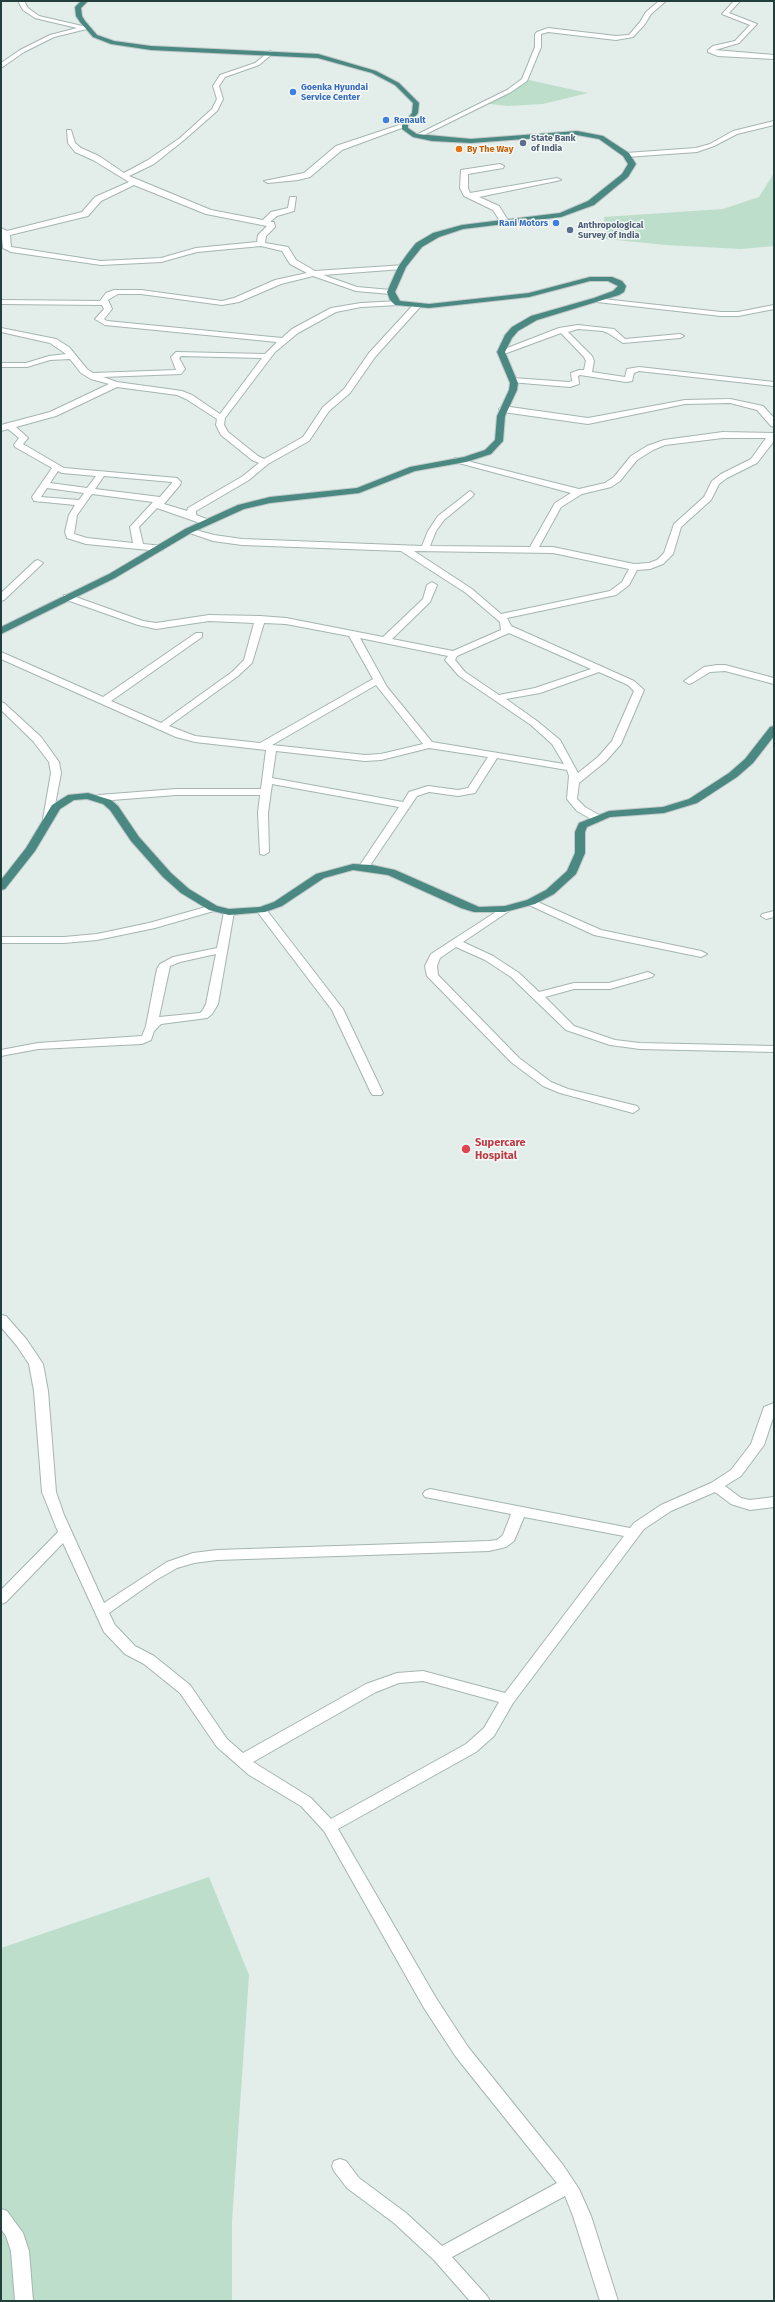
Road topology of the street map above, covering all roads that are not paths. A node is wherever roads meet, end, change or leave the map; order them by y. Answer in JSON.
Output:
{"nodes":[{"id":1,"x":21,"y":1,"type":"edge"},
{"id":2,"x":85,"y":1,"type":"edge"},
{"id":3,"x":663,"y":1,"type":"edge"},
{"id":4,"x":736,"y":1,"type":"edge"},
{"id":5,"x":88,"y":28,"type":"junction"},
{"id":6,"x":270,"y":53,"type":"junction"},
{"id":7,"x":774,"y":57,"type":"edge"},
{"id":8,"x":4,"y":61,"type":"edge"},
{"id":9,"x":1,"y":66,"type":"edge"},
{"id":10,"x":774,"y":123,"type":"edge"},
{"id":11,"x":405,"y":125,"type":"junction"},
{"id":12,"x":69,"y":131,"type":"dead end"},
{"id":13,"x":418,"y":136,"type":"junction"},
{"id":14,"x":626,"y":155,"type":"junction"},
{"id":15,"x":500,"y":166,"type":"dead end"},
{"id":16,"x":123,"y":176,"type":"junction"},
{"id":17,"x":557,"y":180,"type":"dead end"},
{"id":18,"x":268,"y":181,"type":"dead end"},
{"id":19,"x":134,"y":182,"type":"junction"},
{"id":20,"x":471,"y":196,"type":"junction"},
{"id":21,"x":293,"y":199,"type":"dead end"},
{"id":22,"x":265,"y":222,"type":"junction"},
{"id":23,"x":505,"y":222,"type":"junction"},
{"id":24,"x":4,"y":232,"type":"edge"},
{"id":25,"x":261,"y":244,"type":"junction"},
{"id":26,"x":402,"y":267,"type":"junction"},
{"id":27,"x":316,"y":273,"type":"junction"},
{"id":28,"x":391,"y":292,"type":"junction"},
{"id":29,"x":596,"y":300,"type":"junction"},
{"id":30,"x":1,"y":302,"type":"edge"},
{"id":31,"x":105,"y":302,"type":"junction"},
{"id":32,"x":398,"y":303,"type":"junction"},
{"id":33,"x":417,"y":306,"type":"junction"},
{"id":34,"x":774,"y":307,"type":"edge"},
{"id":35,"x":1,"y":330,"type":"edge"},
{"id":36,"x":562,"y":330,"type":"junction"},
{"id":37,"x":680,"y":336,"type":"dead end"},
{"id":38,"x":282,"y":340,"type":"junction"},
{"id":39,"x":502,"y":352,"type":"junction"},
{"id":40,"x":72,"y":356,"type":"junction"},
{"id":41,"x":267,"y":356,"type":"junction"},
{"id":42,"x":1,"y":365,"type":"edge"},
{"id":43,"x":587,"y":374,"type":"junction"},
{"id":44,"x":90,"y":375,"type":"junction"},
{"id":45,"x":513,"y":380,"type":"junction"},
{"id":46,"x":116,"y":384,"type":"junction"},
{"id":47,"x":774,"y":384,"type":"edge"},
{"id":48,"x":503,"y":409,"type":"junction"},
{"id":49,"x":220,"y":418,"type":"junction"},
{"id":50,"x":774,"y":424,"type":"edge"},
{"id":51,"x":10,"y":426,"type":"junction"},
{"id":52,"x":1,"y":428,"type":"edge"},
{"id":53,"x":774,"y":436,"type":"edge"},
{"id":54,"x":458,"y":460,"type":"junction"},
{"id":55,"x":265,"y":462,"type":"junction"},
{"id":56,"x":56,"y":468,"type":"junction"},
{"id":57,"x":101,"y":474,"type":"junction"},
{"id":58,"x":44,"y":485,"type":"junction"},
{"id":59,"x":89,"y":490,"type":"junction"},
{"id":60,"x":579,"y":492,"type":"junction"},
{"id":61,"x":470,"y":494,"type":"dead end"},
{"id":62,"x":159,"y":501,"type":"junction"},
{"id":63,"x":80,"y":503,"type":"junction"},
{"id":64,"x":192,"y":516,"type":"junction"},
{"id":65,"x":206,"y":522,"type":"junction"},
{"id":66,"x":188,"y":531,"type":"junction"},
{"id":67,"x":139,"y":546,"type":"junction"},
{"id":68,"x":160,"y":548,"type":"junction"},
{"id":69,"x":403,"y":548,"type":"junction"},
{"id":70,"x":425,"y":548,"type":"junction"},
{"id":71,"x":534,"y":549,"type":"junction"},
{"id":72,"x":38,"y":563,"type":"dead end"},
{"id":73,"x":634,"y":567,"type":"junction"},
{"id":74,"x":432,"y":585,"type":"dead end"},
{"id":75,"x":67,"y":597,"type":"junction"},
{"id":76,"x":1,"y":598,"type":"edge"},
{"id":77,"x":500,"y":617,"type":"junction"},
{"id":78,"x":260,"y":619,"type":"junction"},
{"id":79,"x":507,"y":628,"type":"junction"},
{"id":80,"x":1,"y":631,"type":"edge"},
{"id":81,"x":199,"y":635,"type":"dead end"},
{"id":82,"x":353,"y":635,"type":"junction"},
{"id":83,"x":385,"y":641,"type":"junction"},
{"id":84,"x":454,"y":654,"type":"junction"},
{"id":85,"x":1,"y":655,"type":"edge"},
{"id":86,"x":599,"y":669,"type":"junction"},
{"id":87,"x":378,"y":680,"type":"junction"},
{"id":88,"x":689,"y":681,"type":"dead end"},
{"id":89,"x":774,"y":681,"type":"edge"},
{"id":90,"x":496,"y":698,"type":"junction"},
{"id":91,"x":104,"y":701,"type":"junction"},
{"id":92,"x":1,"y":705,"type":"edge"},
{"id":93,"x":162,"y":727,"type":"junction"},
{"id":94,"x":774,"y":729,"type":"edge"},
{"id":95,"x":429,"y":745,"type":"junction"},
{"id":96,"x":266,"y":747,"type":"junction"},
{"id":97,"x":495,"y":754,"type":"junction"},
{"id":98,"x":572,"y":768,"type":"junction"},
{"id":99,"x":267,"y":780,"type":"junction"},
{"id":100,"x":573,"y":782,"type":"junction"},
{"id":101,"x":265,"y":792,"type":"junction"},
{"id":102,"x":99,"y":798,"type":"junction"},
{"id":103,"x":405,"y":805,"type":"junction"},
{"id":104,"x":595,"y":818,"type":"junction"},
{"id":105,"x":48,"y":819,"type":"junction"},
{"id":106,"x":264,"y":852,"type":"dead end"},
{"id":107,"x":362,"y":868,"type":"junction"},
{"id":108,"x":1,"y":887,"type":"edge"},
{"id":109,"x":532,"y":902,"type":"junction"},
{"id":110,"x":212,"y":908,"type":"junction"},
{"id":111,"x":505,"y":909,"type":"junction"},
{"id":112,"x":261,"y":910,"type":"junction"},
{"id":113,"x":229,"y":912,"type":"junction"},
{"id":114,"x":1,"y":940,"type":"edge"},
{"id":115,"x":454,"y":942,"type":"junction"},
{"id":116,"x":221,"y":950,"type":"junction"},
{"id":117,"x":701,"y":954,"type":"dead end"},
{"id":118,"x":648,"y":975,"type":"dead end"},
{"id":119,"x":537,"y":996,"type":"junction"},
{"id":120,"x":152,"y":1026,"type":"junction"},
{"id":121,"x":774,"y":1050,"type":"edge"},
{"id":122,"x":1,"y":1052,"type":"edge"},
{"id":123,"x":377,"y":1092,"type":"dead end"},
{"id":124,"x":633,"y":1108,"type":"dead end"},
{"id":125,"x":1,"y":1319,"type":"edge"},
{"id":126,"x":774,"y":1407,"type":"edge"},
{"id":127,"x":716,"y":1486,"type":"junction"},
{"id":128,"x":430,"y":1494,"type":"dead end"},
{"id":129,"x":774,"y":1502,"type":"edge"},
{"id":130,"x":519,"y":1511,"type":"junction"},
{"id":131,"x":65,"y":1533,"type":"junction"},
{"id":132,"x":633,"y":1533,"type":"junction"},
{"id":133,"x":1,"y":1599,"type":"edge"},
{"id":134,"x":101,"y":1612,"type":"junction"},
{"id":135,"x":508,"y":1699,"type":"junction"},
{"id":136,"x":242,"y":1761,"type":"junction"},
{"id":137,"x":329,"y":1827,"type":"junction"},
{"id":138,"x":340,"y":2166,"type":"dead end"},
{"id":139,"x":567,"y":2186,"type":"junction"},
{"id":140,"x":1,"y":2216,"type":"edge"},
{"id":141,"x":440,"y":2255,"type":"junction"},
{"id":142,"x":24,"y":2301,"type":"edge"},
{"id":143,"x":481,"y":2301,"type":"edge"},
{"id":144,"x":609,"y":2301,"type":"edge"}],
"edges":[{"from":1,"to":5,"type":"street"},
{"from":2,"to":5,"type":"highway"},
{"from":3,"to":13,"type":"street"},
{"from":4,"to":7,"type":"street"},
{"from":5,"to":6,"type":"highway"},
{"from":5,"to":8,"type":"street"},
{"from":6,"to":11,"type":"highway"},
{"from":6,"to":16,"type":"street"},
{"from":8,"to":9,"type":"street"},
{"from":10,"to":14,"type":"street"},
{"from":11,"to":13,"type":"highway"},
{"from":11,"to":18,"type":"street"},
{"from":12,"to":16,"type":"street"},
{"from":13,"to":14,"type":"highway"},
{"from":14,"to":23,"type":"highway"},
{"from":15,"to":20,"type":"street"},
{"from":16,"to":19,"type":"street"},
{"from":17,"to":20,"type":"street"},
{"from":19,"to":22,"type":"street"},
{"from":19,"to":24,"type":"street"},
{"from":20,"to":23,"type":"street"},
{"from":21,"to":22,"type":"street"},
{"from":22,"to":25,"type":"street"},
{"from":23,"to":26,"type":"highway"},
{"from":24,"to":25,"type":"street"},
{"from":25,"to":27,"type":"street"},
{"from":26,"to":27,"type":"street"},
{"from":26,"to":28,"type":"highway"},
{"from":27,"to":28,"type":"street"},
{"from":27,"to":31,"type":"street"},
{"from":28,"to":32,"type":"highway"},
{"from":29,"to":33,"type":"highway"},
{"from":29,"to":34,"type":"street"},
{"from":29,"to":39,"type":"highway"},
{"from":30,"to":31,"type":"street"},
{"from":31,"to":38,"type":"street"},
{"from":32,"to":33,"type":"highway"},
{"from":32,"to":38,"type":"street"},
{"from":33,"to":55,"type":"street"},
{"from":35,"to":40,"type":"street"},
{"from":36,"to":37,"type":"street"},
{"from":36,"to":39,"type":"street"},
{"from":36,"to":43,"type":"street"},
{"from":38,"to":41,"type":"street"},
{"from":39,"to":45,"type":"highway"},
{"from":40,"to":42,"type":"street"},
{"from":40,"to":44,"type":"street"},
{"from":41,"to":44,"type":"street"},
{"from":41,"to":49,"type":"street"},
{"from":43,"to":45,"type":"street"},
{"from":43,"to":47,"type":"street"},
{"from":44,"to":46,"type":"street"},
{"from":45,"to":48,"type":"highway"},
{"from":46,"to":49,"type":"street"},
{"from":46,"to":51,"type":"street"},
{"from":48,"to":50,"type":"street"},
{"from":48,"to":54,"type":"highway"},
{"from":49,"to":55,"type":"street"},
{"from":51,"to":52,"type":"street"},
{"from":51,"to":56,"type":"street"},
{"from":53,"to":60,"type":"street"},
{"from":53,"to":73,"type":"street"},
{"from":54,"to":60,"type":"street"},
{"from":54,"to":65,"type":"highway"},
{"from":55,"to":64,"type":"street"},
{"from":56,"to":57,"type":"street"},
{"from":56,"to":58,"type":"street"},
{"from":57,"to":59,"type":"street"},
{"from":57,"to":62,"type":"street"},
{"from":58,"to":59,"type":"street"},
{"from":58,"to":63,"type":"street"},
{"from":59,"to":62,"type":"street"},
{"from":59,"to":63,"type":"street"},
{"from":60,"to":71,"type":"street"},
{"from":61,"to":70,"type":"street"},
{"from":62,"to":64,"type":"street"},
{"from":62,"to":67,"type":"street"},
{"from":63,"to":67,"type":"street"},
{"from":64,"to":65,"type":"street"},
{"from":65,"to":66,"type":"highway"},
{"from":66,"to":68,"type":"highway"},
{"from":66,"to":69,"type":"street"},
{"from":67,"to":68,"type":"street"},
{"from":68,"to":75,"type":"highway"},
{"from":69,"to":70,"type":"street"},
{"from":69,"to":77,"type":"street"},
{"from":70,"to":71,"type":"street"},
{"from":71,"to":73,"type":"street"},
{"from":72,"to":76,"type":"street"},
{"from":73,"to":77,"type":"street"},
{"from":74,"to":83,"type":"street"},
{"from":75,"to":78,"type":"street"},
{"from":75,"to":80,"type":"highway"},
{"from":77,"to":79,"type":"street"},
{"from":78,"to":82,"type":"street"},
{"from":78,"to":93,"type":"street"},
{"from":79,"to":84,"type":"street"},
{"from":79,"to":86,"type":"street"},
{"from":81,"to":91,"type":"street"},
{"from":82,"to":83,"type":"street"},
{"from":82,"to":87,"type":"street"},
{"from":83,"to":84,"type":"street"},
{"from":84,"to":90,"type":"street"},
{"from":85,"to":91,"type":"street"},
{"from":86,"to":90,"type":"street"},
{"from":86,"to":100,"type":"street"},
{"from":87,"to":95,"type":"street"},
{"from":87,"to":96,"type":"street"},
{"from":88,"to":89,"type":"street"},
{"from":90,"to":98,"type":"street"},
{"from":91,"to":93,"type":"street"},
{"from":92,"to":105,"type":"street"},
{"from":93,"to":96,"type":"street"},
{"from":94,"to":104,"type":"highway"},
{"from":95,"to":96,"type":"street"},
{"from":95,"to":97,"type":"street"},
{"from":96,"to":99,"type":"street"},
{"from":97,"to":98,"type":"street"},
{"from":97,"to":103,"type":"street"},
{"from":98,"to":100,"type":"street"},
{"from":99,"to":101,"type":"street"},
{"from":99,"to":103,"type":"street"},
{"from":100,"to":104,"type":"street"},
{"from":101,"to":102,"type":"street"},
{"from":101,"to":106,"type":"street"},
{"from":102,"to":105,"type":"highway"},
{"from":102,"to":110,"type":"highway"},
{"from":103,"to":107,"type":"street"},
{"from":104,"to":109,"type":"highway"},
{"from":105,"to":108,"type":"highway"},
{"from":107,"to":111,"type":"highway"},
{"from":107,"to":112,"type":"highway"},
{"from":109,"to":111,"type":"highway"},
{"from":109,"to":117,"type":"street"},
{"from":110,"to":113,"type":"highway"},
{"from":110,"to":114,"type":"street"},
{"from":111,"to":115,"type":"street"},
{"from":112,"to":113,"type":"highway"},
{"from":112,"to":123,"type":"street"},
{"from":113,"to":116,"type":"street"},
{"from":115,"to":119,"type":"street"},
{"from":115,"to":124,"type":"street"},
{"from":116,"to":120,"type":"street"},
{"from":116,"to":120,"type":"street"},
{"from":118,"to":119,"type":"street"},
{"from":119,"to":121,"type":"street"},
{"from":120,"to":122,"type":"street"},
{"from":125,"to":131,"type":"street"},
{"from":126,"to":127,"type":"street"},
{"from":127,"to":129,"type":"street"},
{"from":127,"to":132,"type":"street"},
{"from":128,"to":130,"type":"street"},
{"from":130,"to":132,"type":"street"},
{"from":130,"to":134,"type":"street"},
{"from":131,"to":133,"type":"street"},
{"from":131,"to":134,"type":"street"},
{"from":132,"to":135,"type":"street"},
{"from":134,"to":136,"type":"street"},
{"from":135,"to":136,"type":"street"},
{"from":135,"to":137,"type":"street"},
{"from":136,"to":137,"type":"street"},
{"from":137,"to":139,"type":"street"},
{"from":138,"to":141,"type":"street"},
{"from":139,"to":141,"type":"street"},
{"from":139,"to":144,"type":"street"},
{"from":140,"to":142,"type":"street"},
{"from":141,"to":143,"type":"street"}]}
